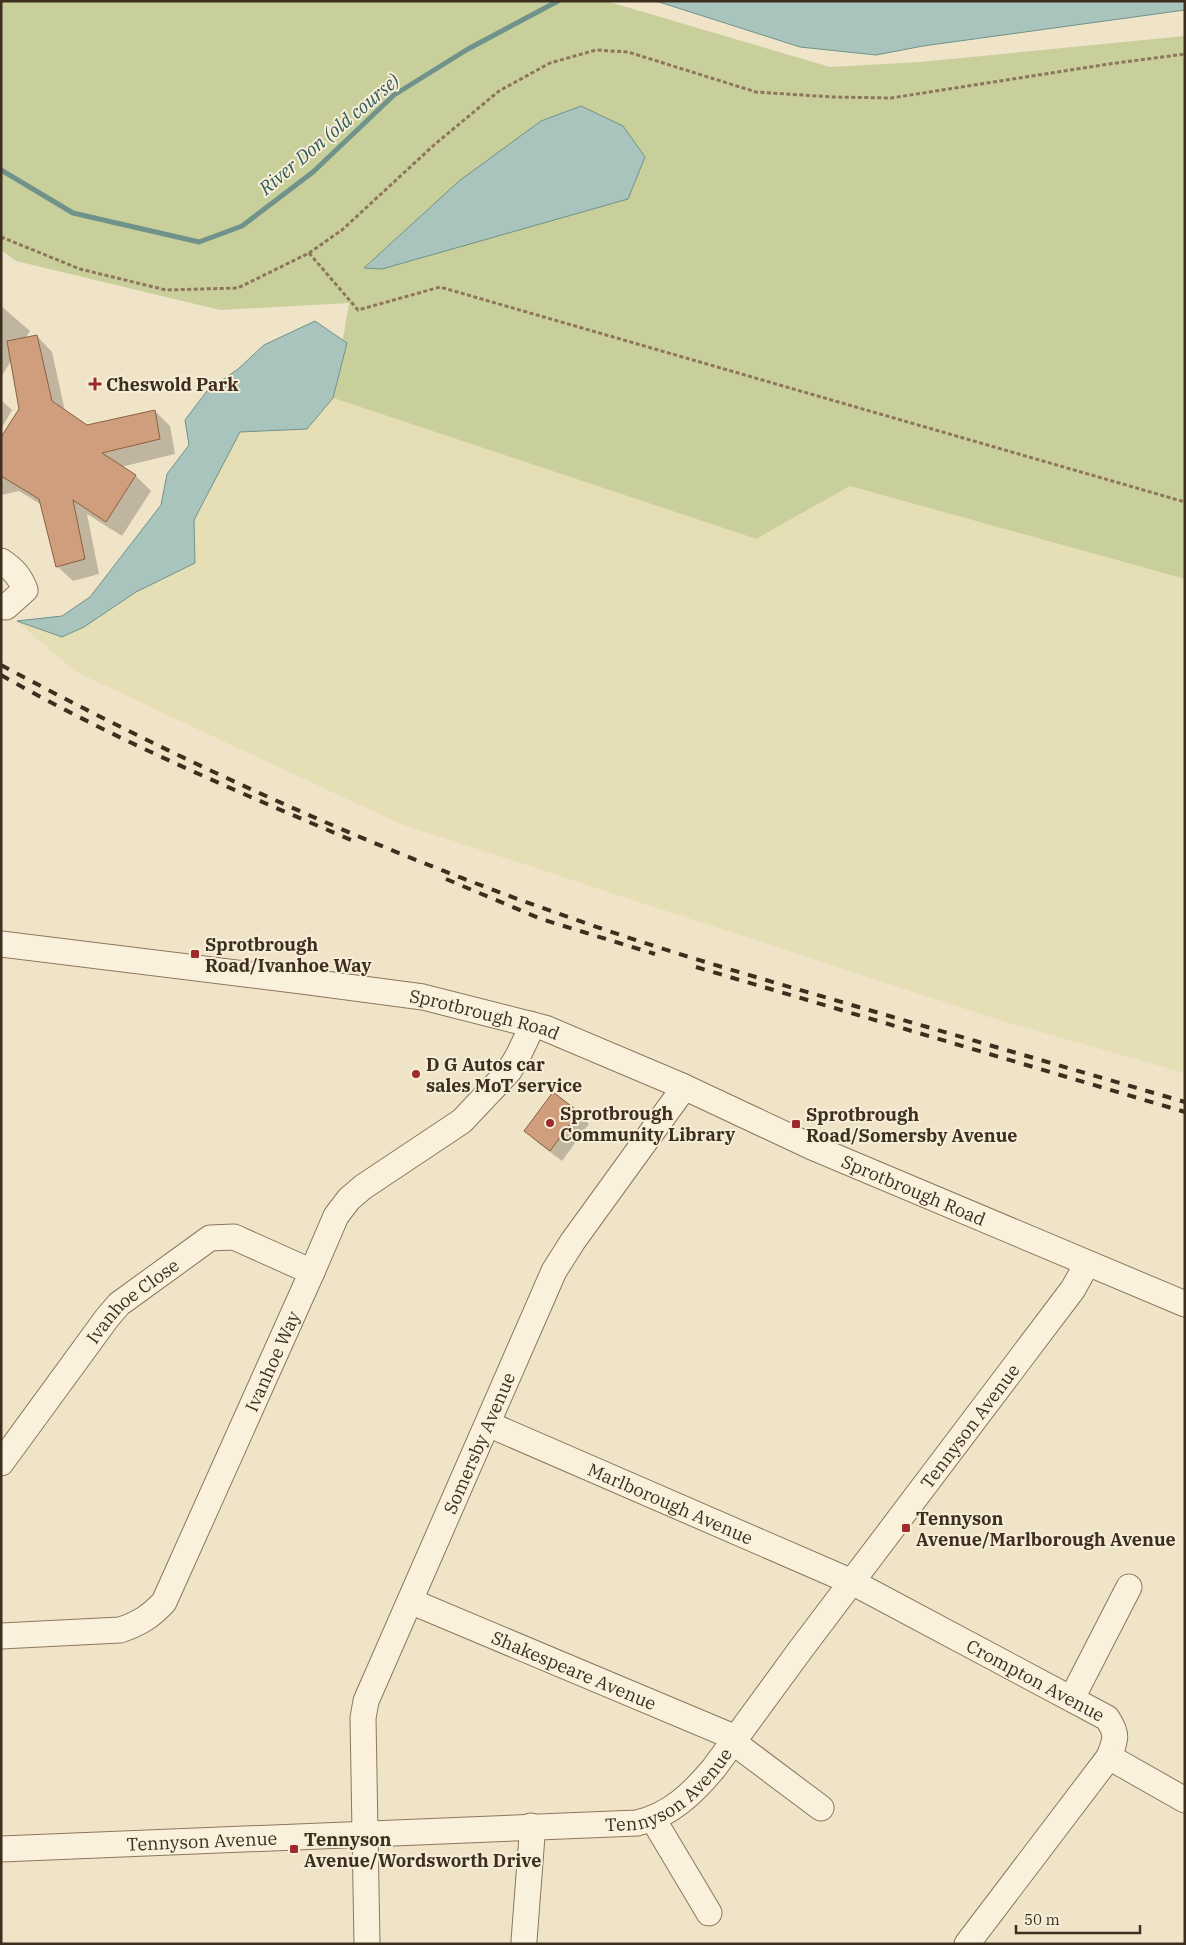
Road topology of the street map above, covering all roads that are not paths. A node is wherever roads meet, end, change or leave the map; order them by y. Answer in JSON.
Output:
{"nodes":[{"id":1,"x":1,"y":561,"type":"edge"},
{"id":2,"x":1,"y":606,"type":"edge"},
{"id":3,"x":1,"y":944,"type":"edge"},
{"id":4,"x":530,"y":1024,"type":"junction"},
{"id":5,"x":682,"y":1086,"type":"junction"},
{"id":6,"x":1087,"y":1264,"type":"junction"},
{"id":7,"x":312,"y":1272,"type":"junction"},
{"id":8,"x":1185,"y":1304,"type":"edge"},
{"id":9,"x":488,"y":1424,"type":"junction"},
{"id":10,"x":1,"y":1463,"type":"edge"},
{"id":11,"x":852,"y":1582,"type":"junction"},
{"id":12,"x":1129,"y":1587,"type":"dead end"},
{"id":13,"x":410,"y":1601,"type":"junction"},
{"id":14,"x":1,"y":1636,"type":"edge"},
{"id":15,"x":1072,"y":1698,"type":"junction"},
{"id":16,"x":735,"y":1740,"type":"junction"},
{"id":17,"x":1109,"y":1757,"type":"junction"},
{"id":18,"x":1185,"y":1800,"type":"edge"},
{"id":19,"x":821,"y":1808,"type":"dead end"},
{"id":20,"x":653,"y":1819,"type":"junction"},
{"id":21,"x":531,"y":1826,"type":"junction"},
{"id":22,"x":365,"y":1832,"type":"junction"},
{"id":23,"x":1,"y":1849,"type":"edge"},
{"id":24,"x":709,"y":1913,"type":"dead end"},
{"id":25,"x":524,"y":1941,"type":"dead end"},
{"id":26,"x":367,"y":1944,"type":"edge"},
{"id":27,"x":967,"y":1944,"type":"edge"}],
"edges":[{"from":1,"to":2,"type":"street"},
{"from":3,"to":4,"type":"street","name":"Sprotbrough Road"},
{"from":4,"to":5,"type":"street","name":"Sprotbrough Road"},
{"from":4,"to":7,"type":"street","name":"Ivanhoe Way"},
{"from":5,"to":6,"type":"street","name":"Sprotbrough Road"},
{"from":5,"to":9,"type":"street","name":"Somersby Avenue"},
{"from":6,"to":8,"type":"street","name":"Sprotbrough Road"},
{"from":6,"to":11,"type":"street","name":"Tennyson Avenue"},
{"from":7,"to":10,"type":"street","name":"Ivanhoe Close"},
{"from":7,"to":14,"type":"street","name":"Ivanhoe Way"},
{"from":9,"to":11,"type":"street","name":"Marlborough Avenue"},
{"from":9,"to":13,"type":"street","name":"Somersby Avenue"},
{"from":11,"to":15,"type":"street","name":"Crompton Avenue"},
{"from":11,"to":16,"type":"street","name":"Tennyson Avenue"},
{"from":12,"to":15,"type":"street"},
{"from":13,"to":16,"type":"street","name":"Shakespeare Avenue"},
{"from":13,"to":22,"type":"street","name":"Somersby Avenue"},
{"from":15,"to":17,"type":"street","name":"Crompton Avenue"},
{"from":16,"to":19,"type":"street","name":"Shakespeare Avenue"},
{"from":16,"to":20,"type":"street","name":"Tennyson Avenue"},
{"from":17,"to":18,"type":"street"},
{"from":17,"to":27,"type":"street","name":"Crompton Avenue"},
{"from":20,"to":21,"type":"street","name":"Tennyson Avenue"},
{"from":20,"to":24,"type":"street"},
{"from":21,"to":22,"type":"street","name":"Tennyson Avenue"},
{"from":21,"to":25,"type":"street"},
{"from":22,"to":23,"type":"street","name":"Tennyson Avenue"},
{"from":22,"to":26,"type":"street","name":"Somersby Avenue"}]}
